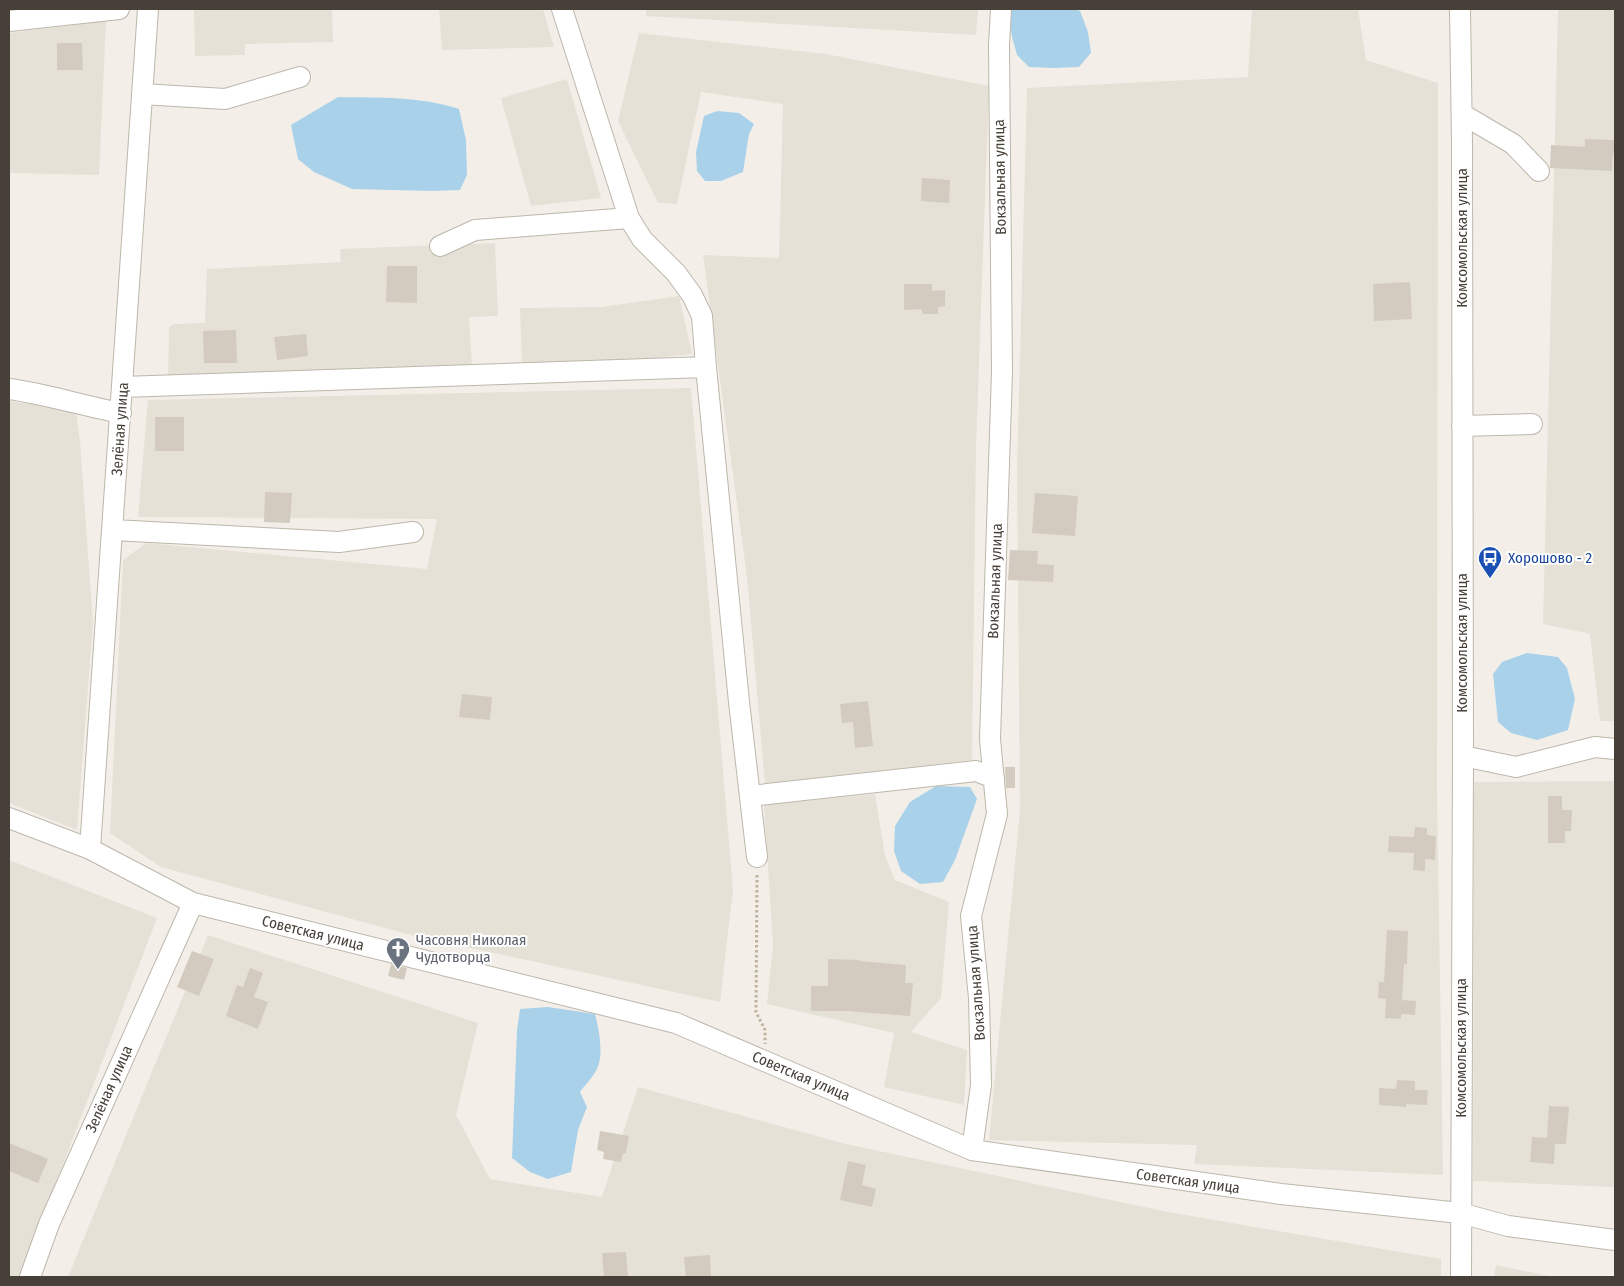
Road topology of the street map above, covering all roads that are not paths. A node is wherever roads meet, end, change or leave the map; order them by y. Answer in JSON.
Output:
{"nodes":[{"id":1,"x":119,"y":9,"type":"edge"},
{"id":2,"x":148,"y":9,"type":"edge"},
{"id":3,"x":562,"y":9,"type":"edge"},
{"id":4,"x":1001,"y":9,"type":"edge"},
{"id":5,"x":1460,"y":9,"type":"edge"},
{"id":6,"x":9,"y":21,"type":"edge"},
{"id":7,"x":300,"y":77,"type":"dead end"},
{"id":8,"x":142,"y":94,"type":"junction"},
{"id":9,"x":1462,"y":114,"type":"junction"},
{"id":10,"x":1539,"y":171,"type":"dead end"},
{"id":11,"x":628,"y":218,"type":"junction"},
{"id":12,"x":440,"y":246,"type":"dead end"},
{"id":13,"x":706,"y":367,"type":"junction"},
{"id":14,"x":122,"y":388,"type":"junction"},
{"id":15,"x":9,"y":389,"type":"edge"},
{"id":16,"x":120,"y":413,"type":"junction"},
{"id":17,"x":1532,"y":424,"type":"dead end"},
{"id":18,"x":1462,"y":426,"type":"junction"},
{"id":19,"x":113,"y":530,"type":"junction"},
{"id":20,"x":413,"y":532,"type":"dead end"},
{"id":21,"x":1615,"y":749,"type":"edge"},
{"id":22,"x":1463,"y":756,"type":"junction"},
{"id":23,"x":994,"y":778,"type":"junction"},
{"id":24,"x":750,"y":796,"type":"junction"},
{"id":25,"x":9,"y":818,"type":"edge"},
{"id":26,"x":90,"y":849,"type":"junction"},
{"id":27,"x":757,"y":856,"type":"road end"},
{"id":28,"x":193,"y":903,"type":"junction"},
{"id":29,"x":972,"y":1150,"type":"junction"},
{"id":30,"x":1460,"y":1213,"type":"junction"},
{"id":31,"x":1615,"y":1240,"type":"edge"},
{"id":32,"x":30,"y":1277,"type":"edge"},
{"id":33,"x":1461,"y":1277,"type":"edge"}],
"edges":[{"from":1,"to":6,"type":"street"},
{"from":2,"to":8,"type":"street","name":"Зелёная улица"},
{"from":3,"to":11,"type":"street"},
{"from":4,"to":23,"type":"street","name":"Вокзальная улица"},
{"from":5,"to":9,"type":"street","name":"Комсомольская улица"},
{"from":7,"to":8,"type":"street"},
{"from":8,"to":14,"type":"street","name":"Зелёная улица"},
{"from":9,"to":10,"type":"street"},
{"from":9,"to":18,"type":"street","name":"Комсомольская улица"},
{"from":11,"to":12,"type":"street"},
{"from":11,"to":13,"type":"street"},
{"from":13,"to":14,"type":"street"},
{"from":13,"to":24,"type":"street"},
{"from":14,"to":16,"type":"street","name":"Зелёная улица"},
{"from":15,"to":16,"type":"street"},
{"from":16,"to":19,"type":"street","name":"Зелёная улица"},
{"from":17,"to":18,"type":"street"},
{"from":18,"to":22,"type":"street","name":"Комсомольская улица"},
{"from":19,"to":20,"type":"street"},
{"from":19,"to":26,"type":"street","name":"Зелёная улица"},
{"from":21,"to":22,"type":"street"},
{"from":22,"to":30,"type":"street","name":"Комсомольская улица"},
{"from":23,"to":24,"type":"street"},
{"from":23,"to":29,"type":"street","name":"Вокзальная улица"},
{"from":24,"to":27,"type":"street"},
{"from":25,"to":26,"type":"street","name":"Советская улица"},
{"from":26,"to":28,"type":"street","name":"Советская улица"},
{"from":28,"to":29,"type":"street","name":"Советская улица"},
{"from":28,"to":32,"type":"street","name":"Зелёная улица"},
{"from":29,"to":30,"type":"street","name":"Советская улица"},
{"from":30,"to":31,"type":"street","name":"Советская улица"},
{"from":30,"to":33,"type":"street","name":"Комсомольская улица"}]}
